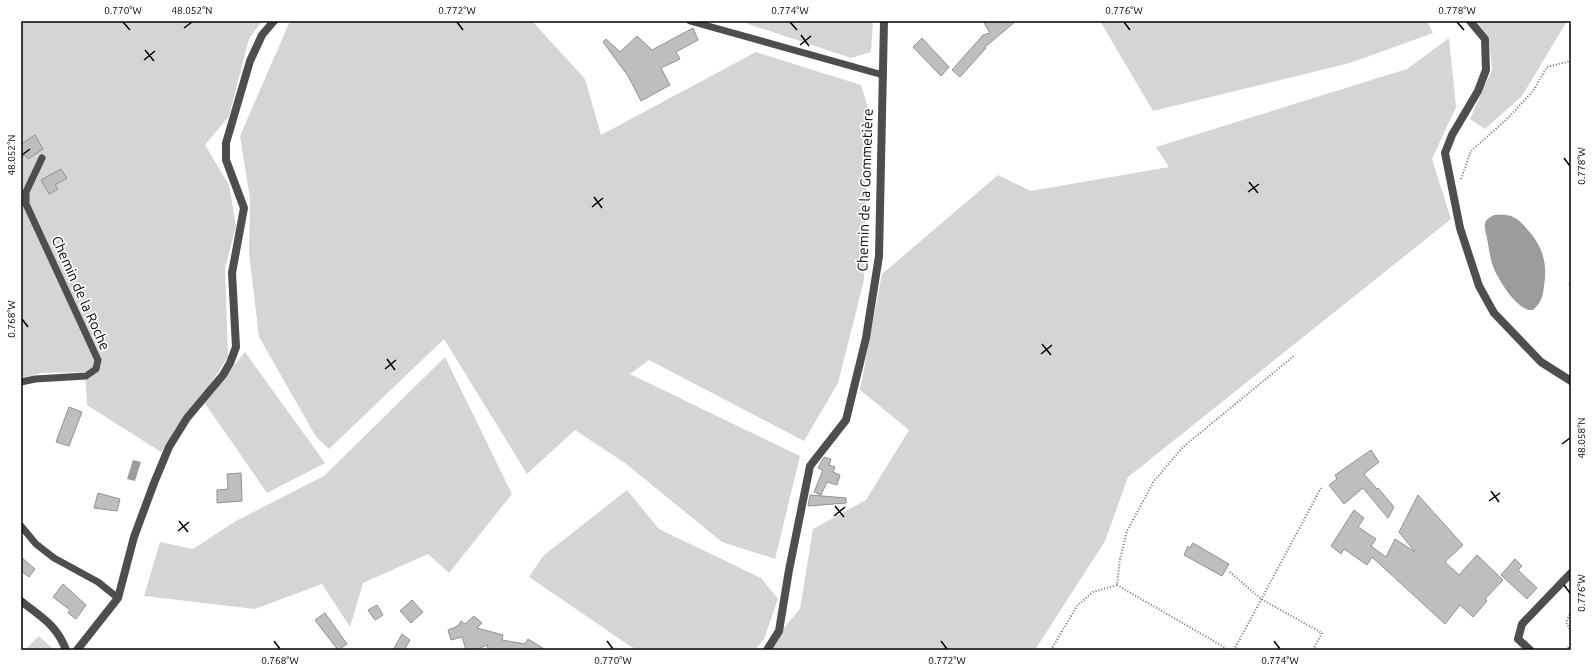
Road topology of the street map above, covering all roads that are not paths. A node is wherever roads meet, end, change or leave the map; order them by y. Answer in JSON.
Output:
{"nodes":[{"id":1,"x":274,"y":21,"type":"edge"},
{"id":2,"x":690,"y":21,"type":"edge"},
{"id":3,"x":884,"y":21,"type":"edge"},
{"id":4,"x":1470,"y":21,"type":"edge"},
{"id":5,"x":882,"y":75,"type":"junction"},
{"id":6,"x":42,"y":158,"type":"dead end"},
{"id":7,"x":21,"y":382,"type":"edge"},
{"id":8,"x":1571,"y":382,"type":"edge"},
{"id":9,"x":21,"y":526,"type":"edge"},
{"id":10,"x":1571,"y":573,"type":"edge"},
{"id":11,"x":118,"y":598,"type":"junction"},
{"id":12,"x":21,"y":601,"type":"edge"},
{"id":13,"x":66,"y":650,"type":"edge"},
{"id":14,"x":76,"y":650,"type":"edge"},
{"id":15,"x":767,"y":650,"type":"edge"},
{"id":16,"x":1530,"y":650,"type":"edge"}],
"edges":[{"from":1,"to":11,"type":"street"},
{"from":2,"to":5,"type":"lane"},
{"from":3,"to":5,"type":"street","name":"Chemin de la Gommetière"},
{"from":4,"to":8,"type":"street"},
{"from":5,"to":15,"type":"street","name":"Chemin de la Gommetière"},
{"from":6,"to":7,"type":"lane","name":"Chemin de la Roche"},
{"from":9,"to":11,"type":"lane"},
{"from":10,"to":16,"type":"street"},
{"from":11,"to":14,"type":"street"},
{"from":12,"to":13,"type":"street"}]}
